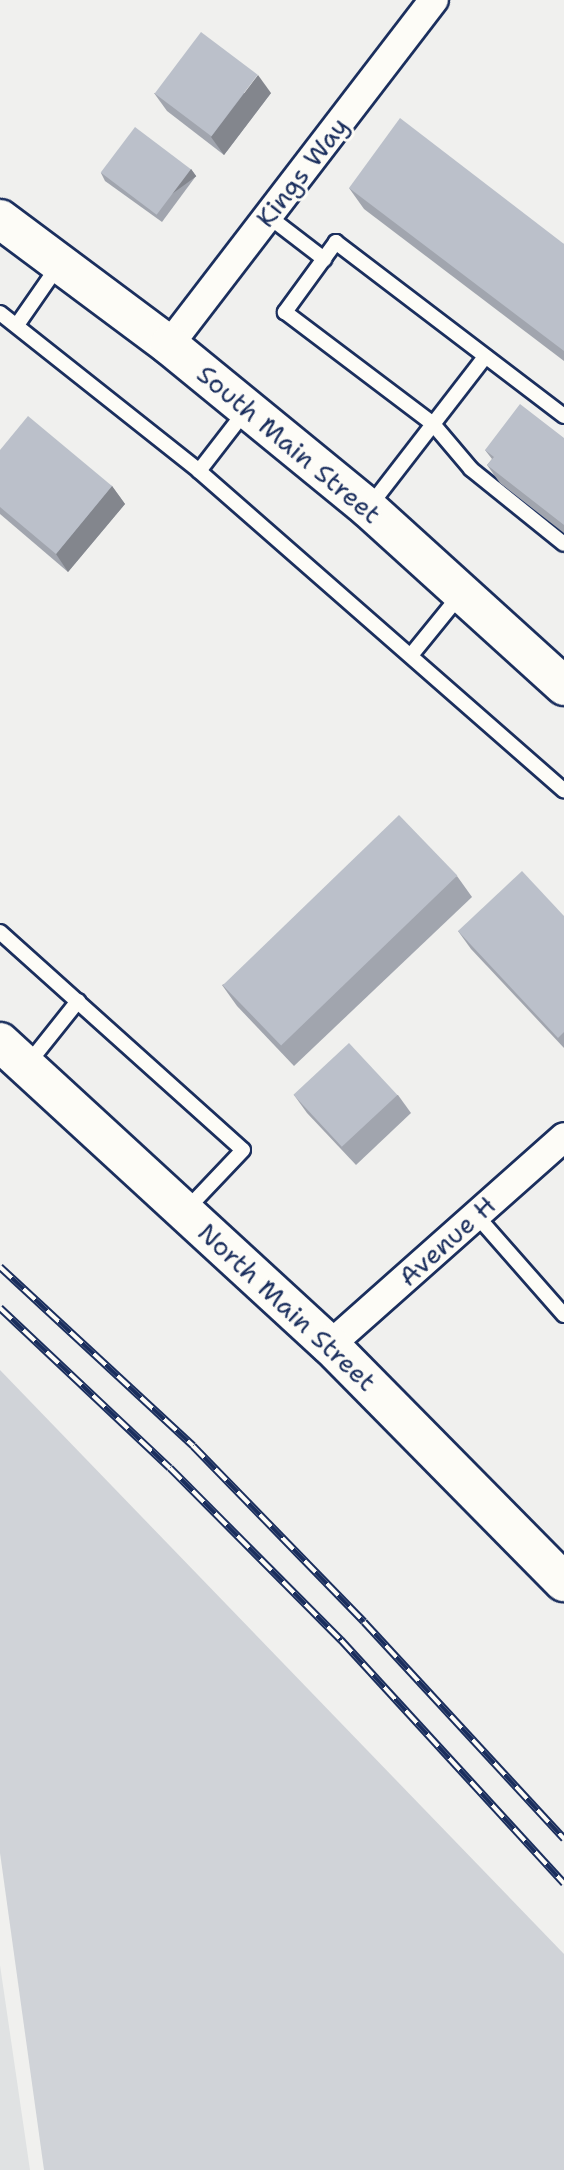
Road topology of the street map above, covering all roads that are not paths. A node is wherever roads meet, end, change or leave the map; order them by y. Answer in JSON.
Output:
{"nodes":[{"id":1,"x":434,"y":0,"type":"edge"},
{"id":2,"x":268,"y":216,"type":"junction"},
{"id":3,"x":0,"y":219,"type":"edge"},
{"id":4,"x":324,"y":259,"type":"junction"},
{"id":5,"x":60,"y":263,"type":"junction"},
{"id":6,"x":0,"y":313,"type":"edge"},
{"id":7,"x":17,"y":325,"type":"junction"},
{"id":8,"x":169,"y":345,"type":"junction"},
{"id":9,"x":485,"y":357,"type":"junction"},
{"id":10,"x":247,"y":409,"type":"junction"},
{"id":11,"x":564,"y":416,"type":"edge"},
{"id":12,"x":433,"y":425,"type":"junction"},
{"id":13,"x":199,"y":471,"type":"junction"},
{"id":14,"x":368,"y":508,"type":"junction"},
{"id":15,"x":564,"y":544,"type":"edge"},
{"id":16,"x":462,"y":593,"type":"junction"},
{"id":17,"x":412,"y":654,"type":"junction"},
{"id":18,"x":560,"y":676,"type":"edge"},
{"id":19,"x":564,"y":791,"type":"edge"},
{"id":20,"x":0,"y":932,"type":"edge"},
{"id":21,"x":78,"y":1002,"type":"junction"},
{"id":22,"x":13,"y":1054,"type":"edge"},
{"id":23,"x":564,"y":1137,"type":"edge"},
{"id":24,"x":185,"y":1211,"type":"junction"},
{"id":25,"x":477,"y":1215,"type":"junction"},
{"id":26,"x":564,"y":1315,"type":"edge"},
{"id":27,"x":330,"y":1345,"type":"junction"},
{"id":28,"x":562,"y":1569,"type":"edge"}],
"edges":[{"from":1,"to":2,"type":"street","name":"Kings Way"},
{"from":2,"to":4,"type":"lane"},
{"from":2,"to":8,"type":"street","name":"Kings Way"},
{"from":3,"to":5,"type":"highway","name":"South Main Street"},
{"from":4,"to":9,"type":"lane"},
{"from":4,"to":12,"type":"lane"},
{"from":5,"to":7,"type":"lane"},
{"from":5,"to":8,"type":"highway","name":"South Main Street"},
{"from":6,"to":7,"type":"lane"},
{"from":7,"to":13,"type":"lane"},
{"from":8,"to":10,"type":"highway","name":"South Main Street"},
{"from":9,"to":11,"type":"lane"},
{"from":9,"to":12,"type":"lane"},
{"from":10,"to":13,"type":"lane"},
{"from":10,"to":14,"type":"highway","name":"South Main Street"},
{"from":12,"to":14,"type":"lane"},
{"from":12,"to":15,"type":"lane"},
{"from":13,"to":17,"type":"lane"},
{"from":14,"to":16,"type":"highway","name":"South Main Street"},
{"from":16,"to":17,"type":"lane"},
{"from":16,"to":18,"type":"highway","name":"South Main Street"},
{"from":17,"to":19,"type":"lane"},
{"from":20,"to":21,"type":"lane"},
{"from":21,"to":22,"type":"lane"},
{"from":21,"to":24,"type":"lane"},
{"from":22,"to":24,"type":"highway","name":"North Main Street"},
{"from":23,"to":25,"type":"street","name":"Avenue H"},
{"from":24,"to":27,"type":"highway","name":"North Main Street"},
{"from":25,"to":26,"type":"lane"},
{"from":25,"to":27,"type":"street","name":"Avenue H"},
{"from":27,"to":28,"type":"highway","name":"North Main Street"}]}
